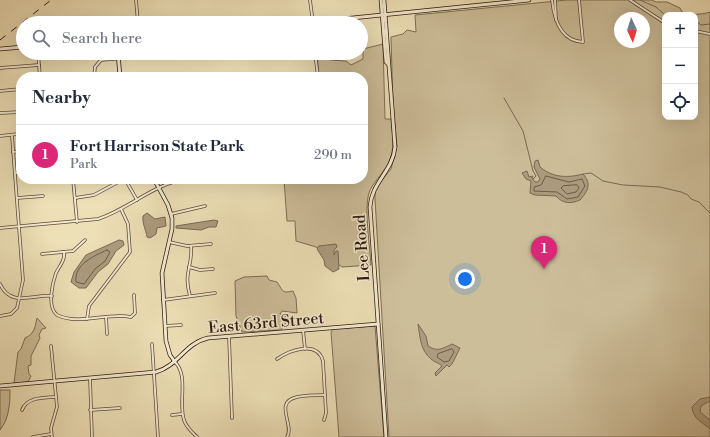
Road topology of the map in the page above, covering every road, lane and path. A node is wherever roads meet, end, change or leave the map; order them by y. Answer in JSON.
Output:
{"nodes":[{"id":1,"x":136,"y":0,"type":"edge"},
{"id":2,"x":310,"y":0,"type":"edge"},
{"id":3,"x":381,"y":0,"type":"edge"},
{"id":4,"x":384,"y":0,"type":"edge"},
{"id":5,"x":529,"y":0,"type":"edge"},
{"id":6,"x":552,"y":0,"type":"edge"},
{"id":7,"x":555,"y":0,"type":"edge"},
{"id":8,"x":579,"y":0,"type":"edge"},
{"id":9,"x":630,"y":0,"type":"edge"},
{"id":10,"x":514,"y":1,"type":"edge"},
{"id":11,"x":384,"y":15,"type":"junction"},
{"id":12,"x":137,"y":16,"type":"edge"},
{"id":13,"x":312,"y":16,"type":"edge"},
{"id":14,"x":368,"y":17,"type":"edge"},
{"id":15,"x":556,"y":20,"type":"junction"},
{"id":16,"x":662,"y":21,"type":"edge"},
{"id":17,"x":698,"y":32,"type":"edge"},
{"id":18,"x":710,"y":34,"type":"edge"},
{"id":19,"x":16,"y":48,"type":"edge"},
{"id":20,"x":0,"y":49,"type":"edge"},
{"id":21,"x":39,"y":60,"type":"edge"},
{"id":22,"x":105,"y":60,"type":"edge"},
{"id":23,"x":118,"y":60,"type":"edge"},
{"id":24,"x":316,"y":60,"type":"edge"},
{"id":25,"x":39,"y":65,"type":"junction"},
{"id":26,"x":0,"y":68,"type":"edge"},
{"id":27,"x":40,"y":72,"type":"edge"},
{"id":28,"x":94,"y":72,"type":"edge"},
{"id":29,"x":119,"y":72,"type":"edge"},
{"id":30,"x":317,"y":72,"type":"edge"},
{"id":31,"x":16,"y":89,"type":"edge"},
{"id":32,"x":0,"y":90,"type":"edge"},
{"id":33,"x":16,"y":112,"type":"edge"},
{"id":34,"x":0,"y":113,"type":"edge"},
{"id":35,"x":16,"y":135,"type":"edge"},
{"id":36,"x":0,"y":136,"type":"edge"},
{"id":37,"x":12,"y":136,"type":"junction"},
{"id":38,"x":13,"y":152,"type":"junction"},
{"id":39,"x":16,"y":152,"type":"edge"},
{"id":40,"x":15,"y":173,"type":"joint"},
{"id":41,"x":74,"y":184,"type":"edge"},
{"id":42,"x":115,"y":184,"type":"edge"},
{"id":43,"x":127,"y":184,"type":"edge"},
{"id":44,"x":157,"y":184,"type":"edge"},
{"id":45,"x":166,"y":184,"type":"edge"},
{"id":46,"x":159,"y":188,"type":"junction"},
{"id":47,"x":43,"y":196,"type":"dead end"},
{"id":48,"x":17,"y":198,"type":"junction"},
{"id":49,"x":75,"y":198,"type":"junction"},
{"id":50,"x":136,"y":200,"type":"junction"},
{"id":51,"x":205,"y":206,"type":"dead end"},
{"id":52,"x":121,"y":209,"type":"junction"},
{"id":53,"x":171,"y":214,"type":"junction"},
{"id":54,"x":76,"y":222,"type":"junction"},
{"id":55,"x":19,"y":226,"type":"junction"},
{"id":56,"x":0,"y":228,"type":"edge"},
{"id":57,"x":85,"y":240,"type":"dead end"},
{"id":58,"x":169,"y":242,"type":"junction"},
{"id":59,"x":211,"y":244,"type":"dead end"},
{"id":60,"x":191,"y":246,"type":"junction"},
{"id":61,"x":64,"y":252,"type":"junction"},
{"id":62,"x":42,"y":254,"type":"dead end"},
{"id":63,"x":188,"y":267,"type":"junction"},
{"id":64,"x":213,"y":269,"type":"dead end"},
{"id":65,"x":0,"y":284,"type":"edge"},
{"id":66,"x":215,"y":293,"type":"dead end"},
{"id":67,"x":134,"y":295,"type":"dead end"},
{"id":68,"x":52,"y":296,"type":"junction"},
{"id":69,"x":190,"y":296,"type":"junction"},
{"id":70,"x":20,"y":298,"type":"junction"},
{"id":71,"x":163,"y":300,"type":"junction"},
{"id":72,"x":0,"y":316,"type":"edge"},
{"id":73,"x":106,"y":317,"type":"junction"},
{"id":74,"x":87,"y":319,"type":"junction"},
{"id":75,"x":378,"y":324,"type":"junction"},
{"id":76,"x":181,"y":325,"type":"dead end"},
{"id":77,"x":165,"y":326,"type":"junction"},
{"id":78,"x":304,"y":330,"type":"junction"},
{"id":79,"x":107,"y":334,"type":"dead end"},
{"id":80,"x":229,"y":336,"type":"junction"},
{"id":81,"x":152,"y":344,"type":"dead end"},
{"id":82,"x":51,"y":346,"type":"dead end"},
{"id":83,"x":305,"y":349,"type":"junction"},
{"id":84,"x":278,"y":359,"type":"dead end"},
{"id":85,"x":175,"y":362,"type":"junction"},
{"id":86,"x":154,"y":373,"type":"junction"},
{"id":87,"x":90,"y":378,"type":"junction"},
{"id":88,"x":53,"y":382,"type":"junction"},
{"id":89,"x":0,"y":386,"type":"edge"},
{"id":90,"x":325,"y":394,"type":"junction"},
{"id":91,"x":55,"y":396,"type":"junction"},
{"id":92,"x":120,"y":408,"type":"dead end"},
{"id":93,"x":22,"y":410,"type":"dead end"},
{"id":94,"x":90,"y":410,"type":"junction"},
{"id":95,"x":182,"y":414,"type":"junction"},
{"id":96,"x":172,"y":415,"type":"dead end"},
{"id":97,"x":232,"y":418,"type":"dead end"},
{"id":98,"x":324,"y":420,"type":"dead end"},
{"id":99,"x":52,"y":434,"type":"junction"},
{"id":100,"x":33,"y":437,"type":"edge"},
{"id":101,"x":52,"y":437,"type":"edge"},
{"id":102,"x":92,"y":437,"type":"edge"},
{"id":103,"x":158,"y":437,"type":"edge"},
{"id":104,"x":197,"y":437,"type":"edge"},
{"id":105,"x":287,"y":437,"type":"edge"},
{"id":106,"x":386,"y":437,"type":"edge"}],
"edges":[{"from":1,"to":12,"type":"street"},
{"from":2,"to":13,"type":"street"},
{"from":3,"to":11,"type":"street","name":"Lee Road"},
{"from":4,"to":11,"type":"street","name":"Lee Road"},
{"from":5,"to":10,"type":"street"},
{"from":6,"to":15,"type":"street"},
{"from":7,"to":15,"type":"street"},
{"from":8,"to":15,"type":"street"},
{"from":9,"to":16,"type":"street"},
{"from":10,"to":11,"type":"street"},
{"from":11,"to":14,"type":"street"},
{"from":11,"to":75,"type":"street","name":"Lee Road"},
{"from":17,"to":18,"type":"street"},
{"from":19,"to":20,"type":"street"},
{"from":21,"to":25,"type":"street"},
{"from":22,"to":28,"type":"street"},
{"from":23,"to":29,"type":"street"},
{"from":24,"to":30,"type":"street"},
{"from":25,"to":26,"type":"street"},
{"from":25,"to":27,"type":"street"},
{"from":31,"to":32,"type":"street"},
{"from":33,"to":34,"type":"street"},
{"from":35,"to":37,"type":"street"},
{"from":36,"to":37,"type":"street"},
{"from":37,"to":38,"type":"street"},
{"from":38,"to":39,"type":"street"},
{"from":38,"to":40,"type":"street"},
{"from":40,"to":48,"type":"street"},
{"from":41,"to":49,"type":"street"},
{"from":42,"to":49,"type":"street"},
{"from":43,"to":50,"type":"street"},
{"from":44,"to":46,"type":"street"},
{"from":45,"to":46,"type":"street"},
{"from":46,"to":50,"type":"street"},
{"from":46,"to":53,"type":"street"},
{"from":47,"to":48,"type":"street"},
{"from":48,"to":55,"type":"street"},
{"from":49,"to":54,"type":"street"},
{"from":50,"to":52,"type":"street"},
{"from":51,"to":53,"type":"street"},
{"from":52,"to":54,"type":"street"},
{"from":52,"to":74,"type":"street"},
{"from":53,"to":58,"type":"street"},
{"from":54,"to":55,"type":"street"},
{"from":55,"to":56,"type":"street"},
{"from":55,"to":70,"type":"street"},
{"from":57,"to":61,"type":"street"},
{"from":58,"to":60,"type":"street"},
{"from":58,"to":71,"type":"street"},
{"from":59,"to":60,"type":"street"},
{"from":60,"to":63,"type":"street"},
{"from":61,"to":62,"type":"street"},
{"from":61,"to":68,"type":"street"},
{"from":63,"to":64,"type":"street"},
{"from":63,"to":69,"type":"street"},
{"from":65,"to":70,"type":"street"},
{"from":66,"to":69,"type":"street"},
{"from":67,"to":73,"type":"street"},
{"from":68,"to":70,"type":"street"},
{"from":68,"to":74,"type":"street"},
{"from":69,"to":71,"type":"street"},
{"from":70,"to":72,"type":"street"},
{"from":71,"to":77,"type":"street"},
{"from":73,"to":74,"type":"street"},
{"from":73,"to":79,"type":"street"},
{"from":75,"to":78,"type":"street","name":"East 63rd Street"},
{"from":75,"to":106,"type":"street","name":"Lee Road"},
{"from":76,"to":77,"type":"street"},
{"from":77,"to":85,"type":"street"},
{"from":78,"to":80,"type":"street","name":"East 63rd Street"},
{"from":78,"to":83,"type":"street"},
{"from":80,"to":85,"type":"street","name":"East 63rd Street"},
{"from":80,"to":97,"type":"street"},
{"from":81,"to":86,"type":"street"},
{"from":82,"to":88,"type":"street"},
{"from":83,"to":84,"type":"street"},
{"from":83,"to":90,"type":"street"},
{"from":85,"to":86,"type":"street","name":"East 63rd Street"},
{"from":85,"to":95,"type":"street"},
{"from":86,"to":87,"type":"street","name":"East 63rd Street"},
{"from":86,"to":103,"type":"street"},
{"from":87,"to":88,"type":"street","name":"East 63rd Street"},
{"from":87,"to":94,"type":"street"},
{"from":88,"to":89,"type":"street","name":"East 63rd Street"},
{"from":88,"to":91,"type":"street"},
{"from":90,"to":98,"type":"street"},
{"from":90,"to":105,"type":"street"},
{"from":91,"to":93,"type":"street"},
{"from":91,"to":99,"type":"street"},
{"from":92,"to":94,"type":"street"},
{"from":94,"to":102,"type":"street"},
{"from":95,"to":96,"type":"street"},
{"from":95,"to":104,"type":"street"},
{"from":99,"to":100,"type":"street"},
{"from":99,"to":101,"type":"street"}]}
